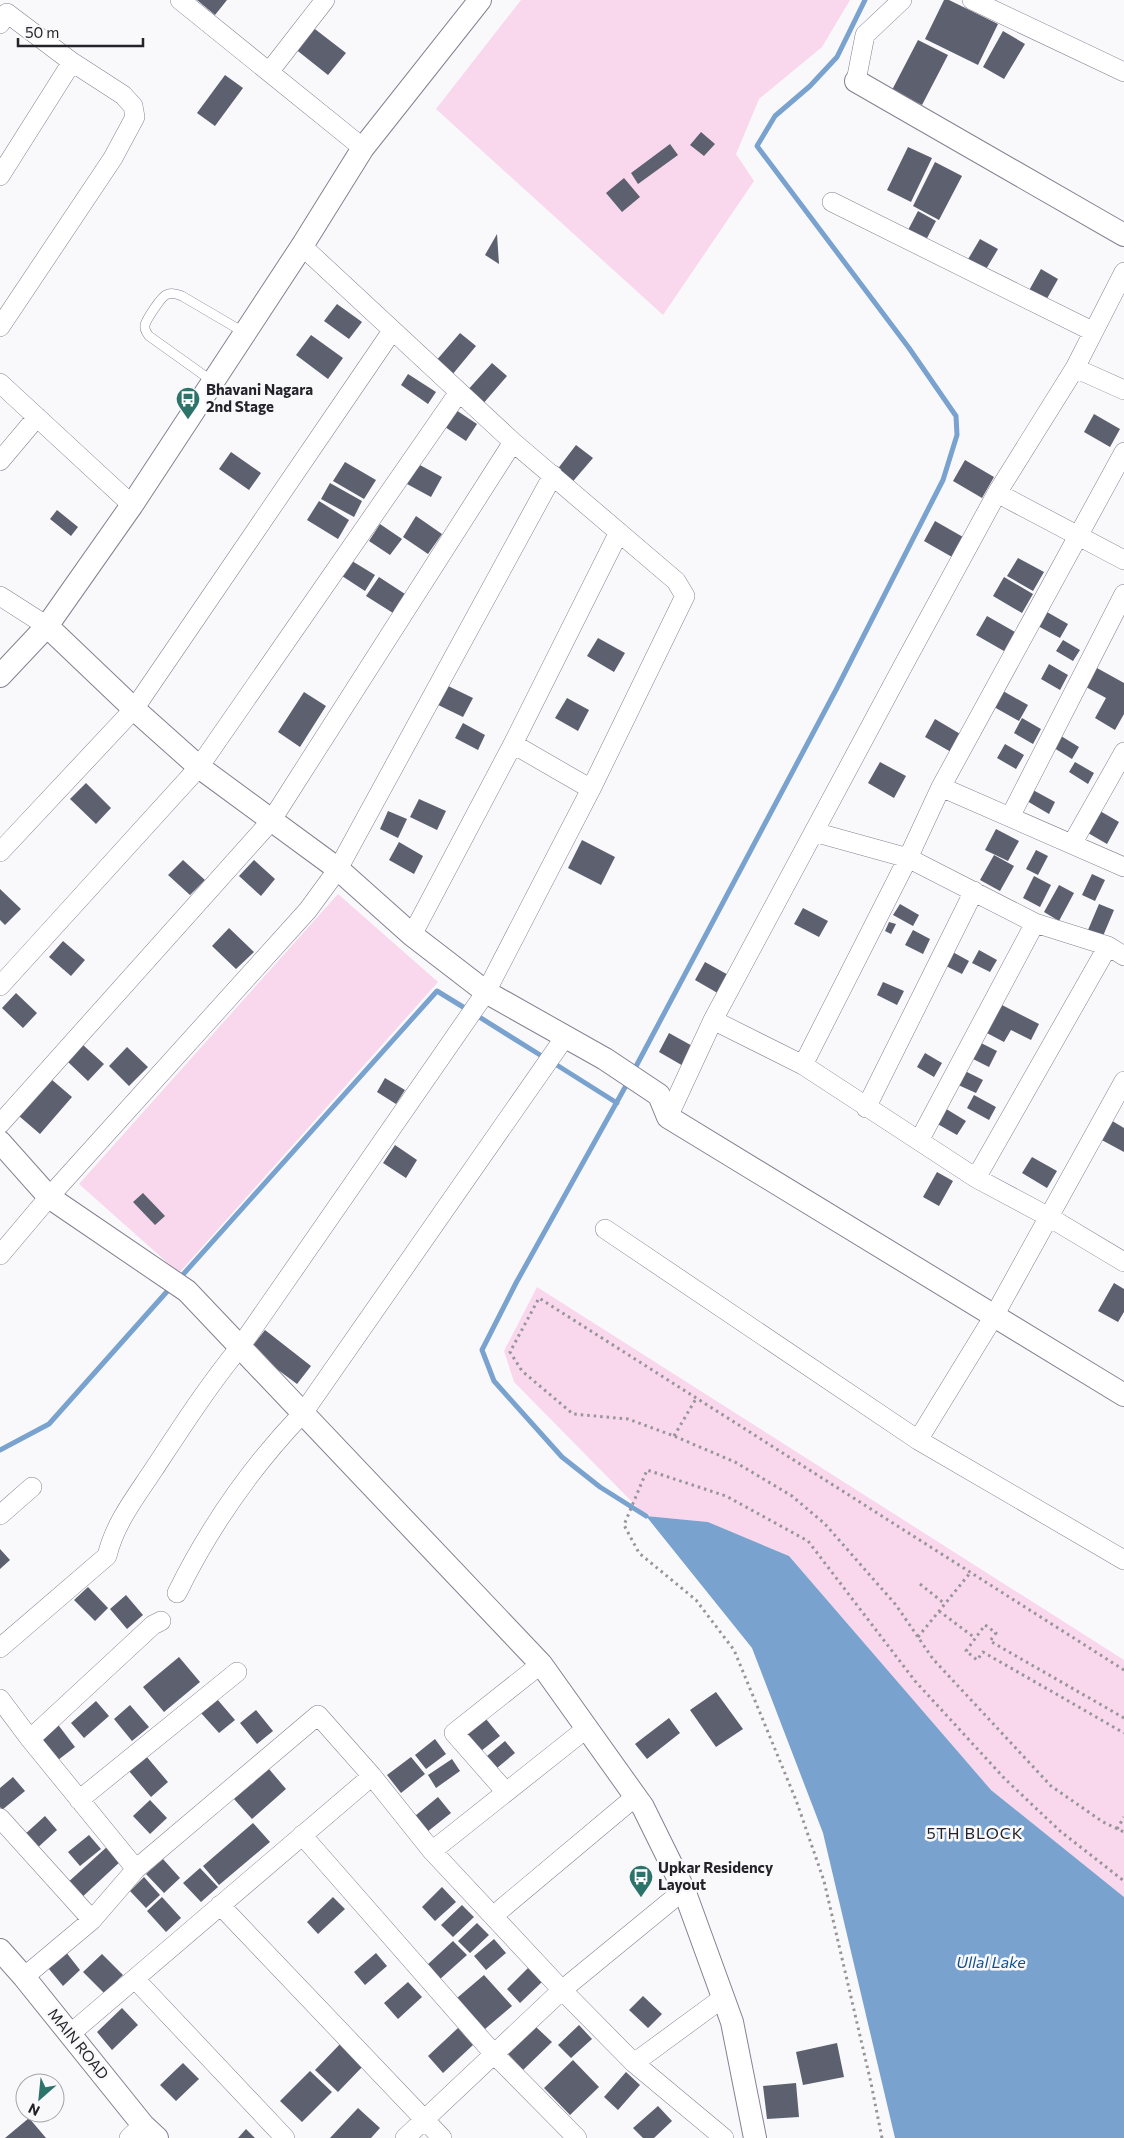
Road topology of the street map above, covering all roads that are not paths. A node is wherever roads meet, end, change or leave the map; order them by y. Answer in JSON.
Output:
{"nodes":[{"id":1,"x":180,"y":0,"type":"edge"},
{"id":2,"x":325,"y":0,"type":"edge"},
{"id":3,"x":480,"y":0,"type":"edge"},
{"id":4,"x":902,"y":0,"type":"edge"},
{"id":5,"x":972,"y":0,"type":"edge"},
{"id":6,"x":7,"y":12,"type":"edge"},
{"id":7,"x":72,"y":62,"type":"junction"},
{"id":8,"x":269,"y":72,"type":"junction"},
{"id":9,"x":1124,"y":72,"type":"edge"},
{"id":10,"x":856,"y":81,"type":"joint"},
{"id":11,"x":362,"y":148,"type":"junction"},
{"id":12,"x":0,"y":176,"type":"edge"},
{"id":13,"x":832,"y":202,"type":"dead end"},
{"id":14,"x":1124,"y":235,"type":"edge"},
{"id":15,"x":302,"y":246,"type":"junction"},
{"id":16,"x":1124,"y":272,"type":"edge"},
{"id":17,"x":0,"y":327,"type":"edge"},
{"id":18,"x":392,"y":331,"type":"junction"},
{"id":19,"x":1092,"y":331,"type":"junction"},
{"id":20,"x":246,"y":333,"type":"junction"},
{"id":21,"x":1075,"y":368,"type":"junction"},
{"id":22,"x":214,"y":382,"type":"junction"},
{"id":23,"x":0,"y":383,"type":"edge"},
{"id":24,"x":1124,"y":390,"type":"edge"},
{"id":25,"x":459,"y":392,"type":"junction"},
{"id":26,"x":37,"y":417,"type":"junction"},
{"id":27,"x":514,"y":442,"type":"junction"},
{"id":28,"x":1124,"y":452,"type":"edge"},
{"id":29,"x":0,"y":461,"type":"edge"},
{"id":30,"x":553,"y":475,"type":"junction"},
{"id":31,"x":996,"y":493,"type":"junction"},
{"id":32,"x":132,"y":505,"type":"junction"},
{"id":33,"x":619,"y":532,"type":"junction"},
{"id":34,"x":1078,"y":536,"type":"junction"},
{"id":35,"x":1124,"y":560,"type":"edge"},
{"id":36,"x":1124,"y":594,"type":"edge"},
{"id":37,"x":0,"y":596,"type":"edge"},
{"id":38,"x":47,"y":626,"type":"junction"},
{"id":39,"x":0,"y":676,"type":"edge"},
{"id":40,"x":134,"y":709,"type":"junction"},
{"id":41,"x":513,"y":744,"type":"junction"},
{"id":42,"x":1124,"y":752,"type":"edge"},
{"id":43,"x":199,"y":767,"type":"junction"},
{"id":44,"x":941,"y":787,"type":"junction"},
{"id":45,"x":591,"y":789,"type":"junction"},
{"id":46,"x":1010,"y":817,"type":"junction"},
{"id":47,"x":271,"y":821,"type":"junction"},
{"id":48,"x":814,"y":832,"type":"junction"},
{"id":49,"x":1072,"y":844,"type":"junction"},
{"id":50,"x":0,"y":852,"type":"edge"},
{"id":51,"x":908,"y":858,"type":"junction"},
{"id":52,"x":1124,"y":866,"type":"edge"},
{"id":53,"x":338,"y":869,"type":"junction"},
{"id":54,"x":974,"y":891,"type":"junction"},
{"id":55,"x":1035,"y":923,"type":"junction"},
{"id":56,"x":412,"y":935,"type":"junction"},
{"id":57,"x":1116,"y":951,"type":"edge"},
{"id":58,"x":0,"y":986,"type":"edge"},
{"id":59,"x":486,"y":992,"type":"junction"},
{"id":60,"x":713,"y":1020,"type":"junction"},
{"id":61,"x":565,"y":1037,"type":"junction"},
{"id":62,"x":803,"y":1065,"type":"junction"},
{"id":63,"x":1124,"y":1081,"type":"edge"},
{"id":64,"x":866,"y":1108,"type":"junction"},
{"id":65,"x":668,"y":1117,"type":"junction"},
{"id":66,"x":0,"y":1124,"type":"edge"},
{"id":67,"x":920,"y":1140,"type":"junction"},
{"id":68,"x":0,"y":1142,"type":"edge"},
{"id":69,"x":976,"y":1178,"type":"junction"},
{"id":70,"x":49,"y":1197,"type":"junction"},
{"id":71,"x":1049,"y":1218,"type":"junction"},
{"id":72,"x":605,"y":1229,"type":"dead end"},
{"id":73,"x":0,"y":1255,"type":"edge"},
{"id":74,"x":1122,"y":1255,"type":"edge"},
{"id":75,"x":994,"y":1316,"type":"junction"},
{"id":76,"x":240,"y":1347,"type":"junction"},
{"id":77,"x":1124,"y":1396,"type":"edge"},
{"id":78,"x":303,"y":1412,"type":"junction"},
{"id":79,"x":918,"y":1440,"type":"junction"},
{"id":80,"x":32,"y":1487,"type":"dead end"},
{"id":81,"x":0,"y":1515,"type":"edge"},
{"id":82,"x":1124,"y":1560,"type":"edge"},
{"id":83,"x":177,"y":1593,"type":"dead end"},
{"id":84,"x":161,"y":1621,"type":"dead end"},
{"id":85,"x":0,"y":1648,"type":"edge"},
{"id":86,"x":541,"y":1664,"type":"junction"},
{"id":87,"x":237,"y":1672,"type":"dead end"},
{"id":88,"x":0,"y":1699,"type":"edge"},
{"id":89,"x":587,"y":1728,"type":"junction"},
{"id":90,"x":30,"y":1739,"type":"junction"},
{"id":91,"x":372,"y":1776,"type":"junction"},
{"id":92,"x":506,"y":1792,"type":"junction"},
{"id":93,"x":635,"y":1797,"type":"junction"},
{"id":94,"x":79,"y":1800,"type":"junction"},
{"id":95,"x":0,"y":1818,"type":"edge"},
{"id":96,"x":302,"y":1835,"type":"junction"},
{"id":97,"x":432,"y":1851,"type":"junction"},
{"id":98,"x":136,"y":1869,"type":"junction"},
{"id":99,"x":684,"y":1890,"type":"junction"},
{"id":100,"x":220,"y":1905,"type":"junction"},
{"id":101,"x":494,"y":1916,"type":"junction"},
{"id":102,"x":92,"y":1920,"type":"junction"},
{"id":103,"x":0,"y":1950,"type":"edge"},
{"id":104,"x":24,"y":1977,"type":"junction"},
{"id":105,"x":135,"y":1979,"type":"junction"},
{"id":106,"x":562,"y":1990,"type":"junction"},
{"id":107,"x":724,"y":1997,"type":"junction"},
{"id":108,"x":70,"y":2034,"type":"junction"},
{"id":109,"x":494,"y":2054,"type":"junction"},
{"id":110,"x":634,"y":2063,"type":"junction"},
{"id":111,"x":424,"y":2119,"type":"junction"},
{"id":112,"x":143,"y":2134,"type":"edge"},
{"id":113,"x":285,"y":2138,"type":"edge"},
{"id":114,"x":405,"y":2138,"type":"edge"},
{"id":115,"x":442,"y":2138,"type":"edge"},
{"id":116,"x":576,"y":2138,"type":"edge"},
{"id":117,"x":724,"y":2138,"type":"edge"},
{"id":118,"x":755,"y":2138,"type":"edge"}],
"edges":[{"from":1,"to":8,"type":"street"},
{"from":2,"to":8,"type":"street"},
{"from":3,"to":11,"type":"street"},
{"from":4,"to":10,"type":"street"},
{"from":5,"to":9,"type":"street"},
{"from":6,"to":7,"type":"street"},
{"from":7,"to":12,"type":"street"},
{"from":7,"to":17,"type":"street"},
{"from":8,"to":11,"type":"street"},
{"from":10,"to":14,"type":"street"},
{"from":11,"to":15,"type":"street"},
{"from":13,"to":19,"type":"street"},
{"from":15,"to":18,"type":"street"},
{"from":15,"to":20,"type":"street"},
{"from":16,"to":19,"type":"street"},
{"from":18,"to":25,"type":"street"},
{"from":18,"to":40,"type":"street"},
{"from":19,"to":21,"type":"street"},
{"from":20,"to":22,"type":"street"},
{"from":20,"to":22,"type":"lane"},
{"from":21,"to":24,"type":"street"},
{"from":21,"to":31,"type":"street"},
{"from":22,"to":32,"type":"street"},
{"from":23,"to":26,"type":"street"},
{"from":25,"to":27,"type":"street"},
{"from":25,"to":43,"type":"street"},
{"from":26,"to":29,"type":"street"},
{"from":26,"to":32,"type":"street"},
{"from":27,"to":30,"type":"street"},
{"from":27,"to":47,"type":"street"},
{"from":28,"to":34,"type":"street"},
{"from":30,"to":33,"type":"street"},
{"from":30,"to":53,"type":"street"},
{"from":31,"to":34,"type":"street"},
{"from":31,"to":48,"type":"street"},
{"from":32,"to":38,"type":"street"},
{"from":33,"to":41,"type":"street"},
{"from":33,"to":45,"type":"street"},
{"from":34,"to":35,"type":"street"},
{"from":34,"to":44,"type":"street"},
{"from":36,"to":46,"type":"street"},
{"from":37,"to":38,"type":"street"},
{"from":38,"to":39,"type":"street"},
{"from":38,"to":40,"type":"street"},
{"from":40,"to":43,"type":"street"},
{"from":40,"to":50,"type":"street"},
{"from":41,"to":45,"type":"street"},
{"from":41,"to":56,"type":"street"},
{"from":42,"to":49,"type":"street"},
{"from":43,"to":47,"type":"street"},
{"from":43,"to":58,"type":"street"},
{"from":44,"to":46,"type":"street"},
{"from":44,"to":51,"type":"street"},
{"from":45,"to":59,"type":"street"},
{"from":46,"to":49,"type":"street"},
{"from":47,"to":53,"type":"street"},
{"from":47,"to":66,"type":"street"},
{"from":48,"to":51,"type":"street"},
{"from":48,"to":60,"type":"street"},
{"from":49,"to":52,"type":"street"},
{"from":51,"to":54,"type":"street"},
{"from":51,"to":62,"type":"street"},
{"from":53,"to":56,"type":"street"},
{"from":53,"to":70,"type":"street"},
{"from":54,"to":55,"type":"street"},
{"from":54,"to":64,"type":"street"},
{"from":55,"to":57,"type":"street"},
{"from":55,"to":67,"type":"street"},
{"from":56,"to":59,"type":"street"},
{"from":57,"to":69,"type":"street"},
{"from":59,"to":61,"type":"street"},
{"from":59,"to":76,"type":"street"},
{"from":60,"to":62,"type":"street"},
{"from":60,"to":65,"type":"street"},
{"from":61,"to":65,"type":"street"},
{"from":61,"to":78,"type":"street"},
{"from":62,"to":64,"type":"street"},
{"from":63,"to":71,"type":"street"},
{"from":64,"to":67,"type":"street"},
{"from":65,"to":75,"type":"street"},
{"from":67,"to":69,"type":"street"},
{"from":68,"to":70,"type":"street"},
{"from":69,"to":71,"type":"street"},
{"from":70,"to":73,"type":"street"},
{"from":70,"to":76,"type":"street"},
{"from":71,"to":74,"type":"street"},
{"from":71,"to":75,"type":"street"},
{"from":72,"to":79,"type":"street"},
{"from":75,"to":77,"type":"street"},
{"from":75,"to":79,"type":"street"},
{"from":76,"to":78,"type":"street"},
{"from":76,"to":85,"type":"street"},
{"from":78,"to":83,"type":"street"},
{"from":78,"to":86,"type":"street"},
{"from":79,"to":82,"type":"street"},
{"from":80,"to":81,"type":"street"},
{"from":84,"to":90,"type":"street"},
{"from":86,"to":89,"type":"street"},
{"from":86,"to":92,"type":"street"},
{"from":87,"to":94,"type":"street"},
{"from":88,"to":90,"type":"street"},
{"from":89,"to":92,"type":"street"},
{"from":89,"to":93,"type":"street"},
{"from":90,"to":94,"type":"street"},
{"from":91,"to":96,"type":"street"},
{"from":91,"to":97,"type":"street"},
{"from":91,"to":98,"type":"street"},
{"from":92,"to":97,"type":"street"},
{"from":93,"to":99,"type":"street"},
{"from":93,"to":101,"type":"street"},
{"from":94,"to":98,"type":"street"},
{"from":95,"to":102,"type":"street"},
{"from":96,"to":100,"type":"street"},
{"from":96,"to":109,"type":"street"},
{"from":97,"to":101,"type":"street"},
{"from":98,"to":102,"type":"street"},
{"from":99,"to":106,"type":"street"},
{"from":99,"to":107,"type":"street"},
{"from":100,"to":105,"type":"street"},
{"from":100,"to":111,"type":"street"},
{"from":101,"to":106,"type":"street"},
{"from":102,"to":104,"type":"street"},
{"from":103,"to":104,"type":"street","name":"MAIN ROAD"},
{"from":104,"to":108,"type":"street","name":"MAIN ROAD"},
{"from":105,"to":108,"type":"street"},
{"from":105,"to":113,"type":"street"},
{"from":106,"to":109,"type":"street"},
{"from":106,"to":110,"type":"street"},
{"from":107,"to":110,"type":"street"},
{"from":107,"to":118,"type":"street"},
{"from":108,"to":112,"type":"street","name":"MAIN ROAD"},
{"from":109,"to":111,"type":"street"},
{"from":109,"to":116,"type":"street"},
{"from":110,"to":117,"type":"street"},
{"from":111,"to":114,"type":"street"},
{"from":111,"to":115,"type":"street"}]}
